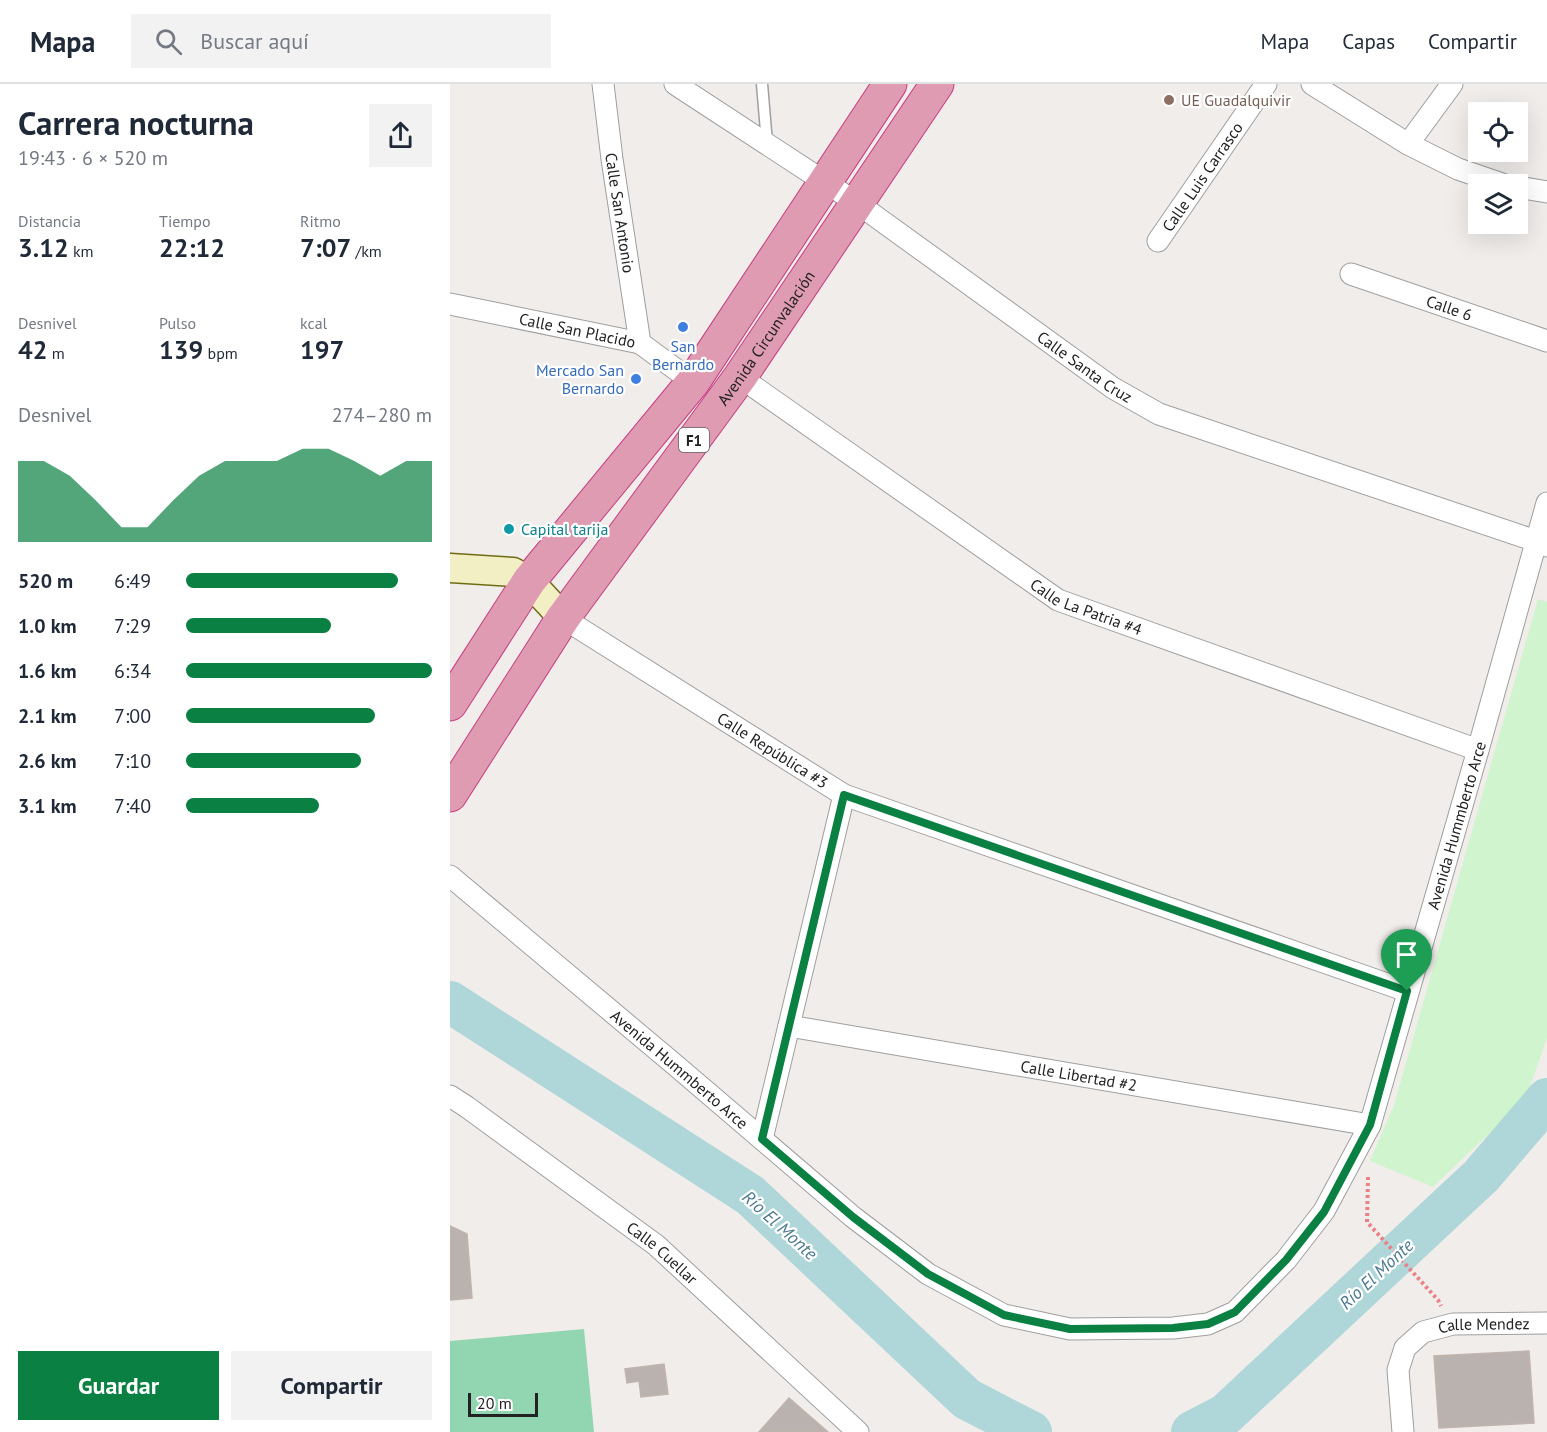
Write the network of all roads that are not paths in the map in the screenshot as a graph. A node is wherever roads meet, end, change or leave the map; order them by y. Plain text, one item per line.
1 (603, 84) edge
2 (675, 84) edge
3 (762, 84) edge
4 (890, 84) edge
5 (936, 84) edge
6 (1266, 84) edge
7 (1312, 84) edge
8 (1452, 84) edge
9 (768, 144) junction
10 (1408, 144) junction
11 (1473, 174) edge
12 (826, 182) junction
13 (1528, 189) edge
14 (1547, 192) edge
15 (857, 203) junction
16 (1158, 241) dead end
17 (1351, 274) dead end
18 (450, 304) edge
19 (1547, 341) edge
20 (640, 343) junction
21 (740, 377) junction
22 (693, 382) junction
23 (1547, 503) edge
24 (1542, 544) edge
25 (450, 568) edge
26 (529, 581) junction
27 (562, 618) junction
28 (450, 704) edge
29 (1478, 750) junction
30 (450, 795) edge
31 (844, 795) junction
32 (450, 876) edge
33 (1407, 991) junction
34 (789, 1026) junction
35 (450, 1096) edge
36 (1370, 1125) junction
37 (762, 1139) junction
38 (1547, 1323) edge
39 (858, 1432) edge
40 (1403, 1432) edge

1 - 20 street, Calle San Antonio
2 - 9 street, Calle Santa Cruz
3 - 9 lane
4 - 12 highway, F1
5 - 15 highway, Avenida Circunvalación / F1
6 - 16 street, Calle Luis Carrasco
7 - 10 street
8 - 10 street
9 - 12 street, Calle Santa Cruz
10 - 11 street
12 - 15 street, Calle Santa Cruz
12 - 22 highway, F1
13 - 14 street
15 - 21 highway, Avenida Circunvalación / F1
15 - 24 street, Calle Santa Cruz
17 - 19 street, Calle 6
18 - 20 street, Calle San Placido
20 - 22 street, Calle San Placido
21 - 27 highway, Avenida Circunvalación / F1
21 - 29 street, Calle La Patria #4
22 - 26 highway, F1
23 - 24 street, Avenida Hummberto Arce
24 - 29 street, Avenida Hummberto Arce
25 - 26 street
26 - 27 street
26 - 28 highway, F1
27 - 30 highway, Avenida Circunvalación / F1
27 - 31 street, Calle República #3
29 - 33 street, Avenida Hummberto Arce
31 - 33 street, Calle República #3
31 - 34 street
32 - 37 street, Avenida Hummberto Arce
33 - 36 street, Avenida Hummberto Arce
34 - 36 street, Calle Libertad #2
34 - 37 street
35 - 39 street, Calle Cuellar
36 - 37 street, Avenida Hummberto Arce
38 - 40 street, Calle Mendez

